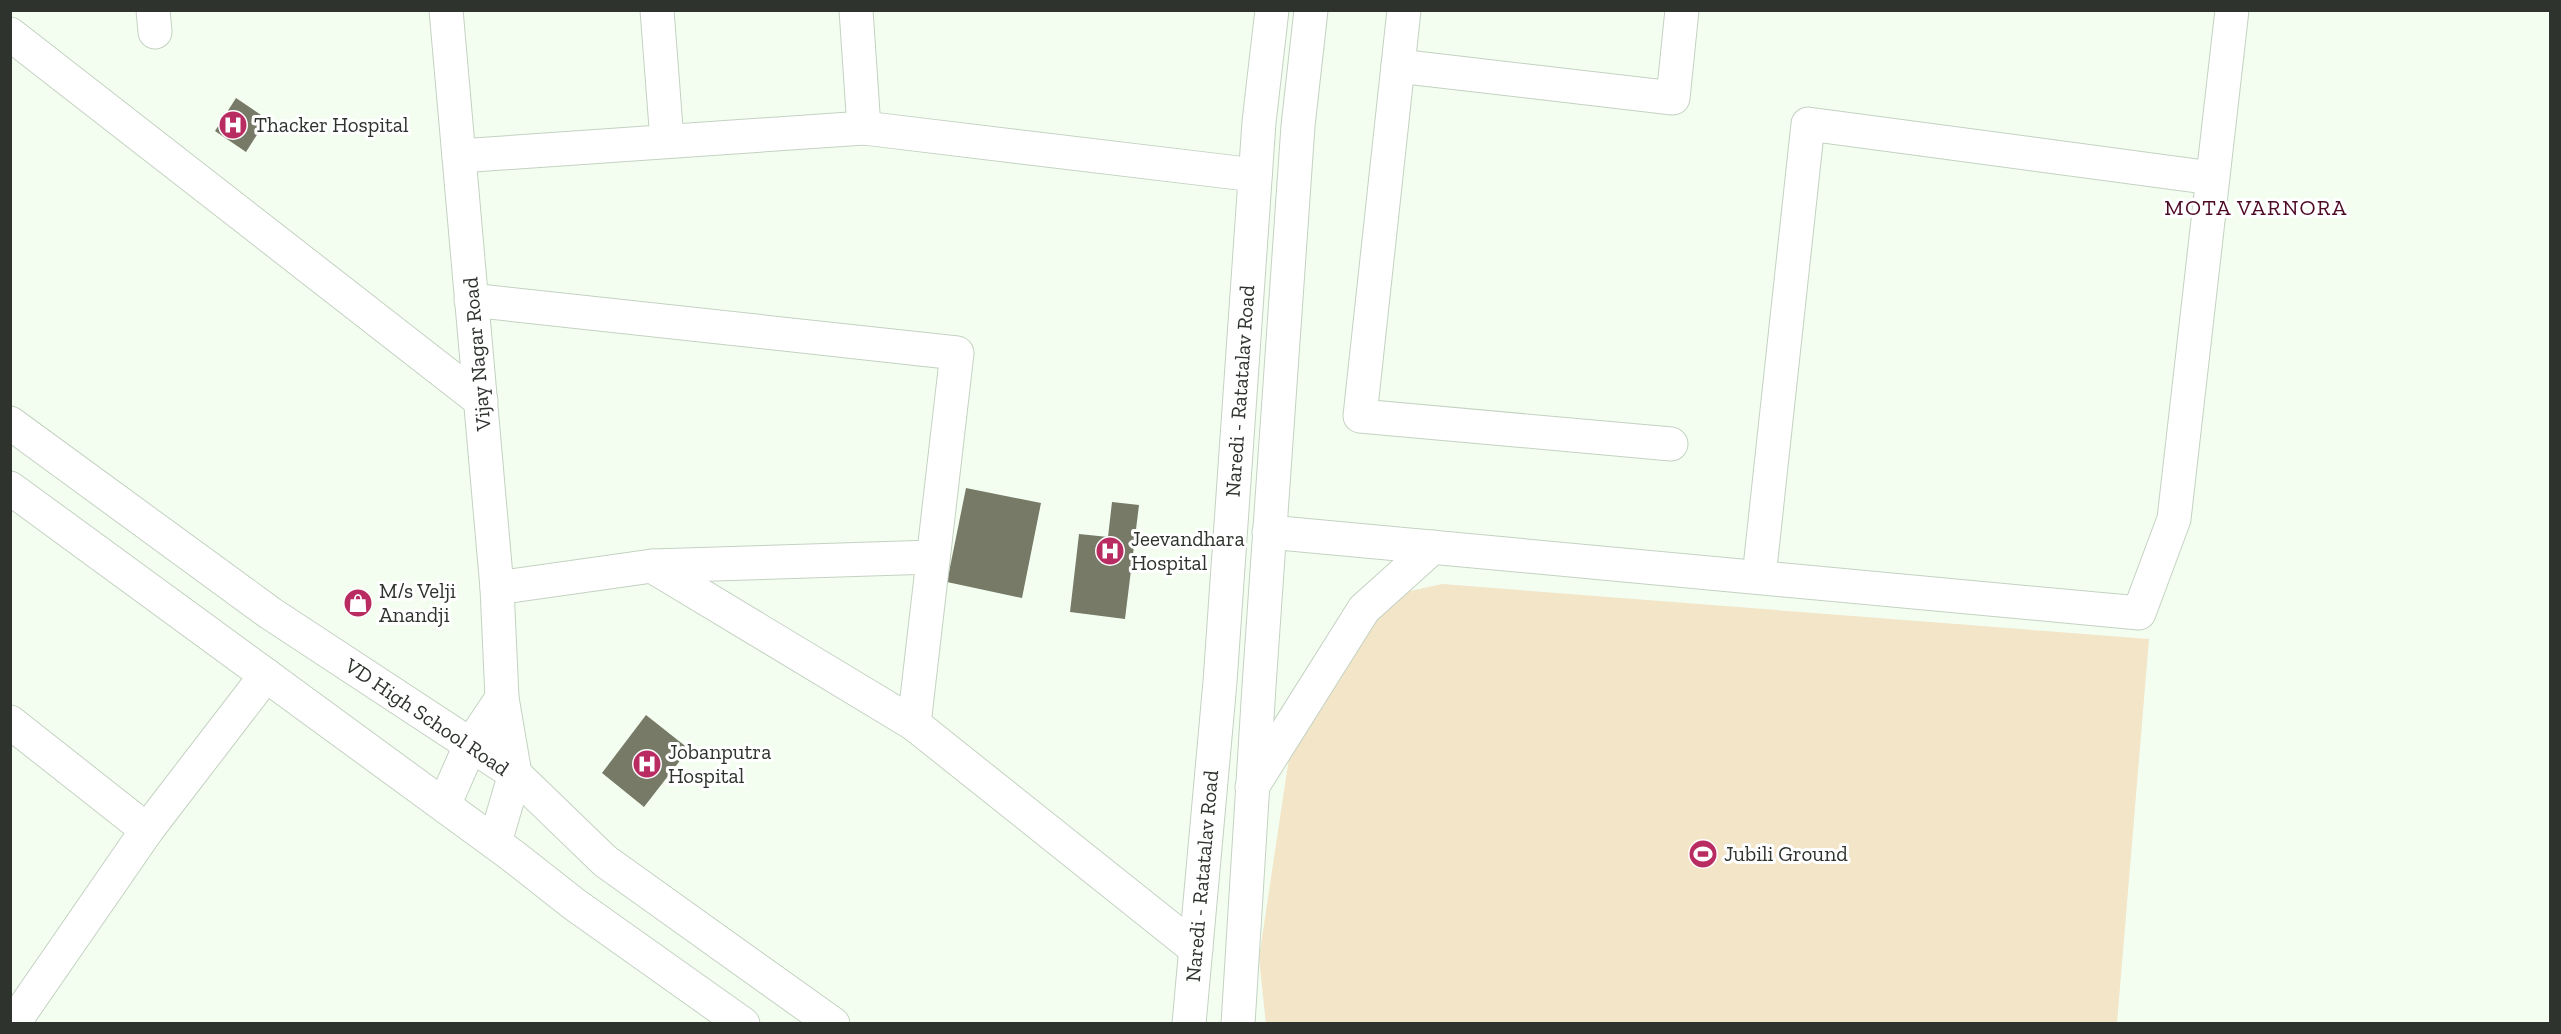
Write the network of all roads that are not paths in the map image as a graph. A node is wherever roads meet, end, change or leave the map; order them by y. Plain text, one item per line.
1 (446, 10) edge
2 (657, 10) edge
3 (856, 10) edge
4 (1272, 10) edge
5 (1311, 10) edge
6 (1404, 10) edge
7 (1682, 10) edge
8 (2232, 10) edge
9 (10, 34) edge
10 (1398, 66) junction
11 (864, 128) junction
12 (667, 141) junction
13 (459, 156) junction
14 (1255, 175) junction
15 (2212, 178) junction
16 (471, 300) junction
17 (481, 401) junction
18 (10, 423) edge
19 (1671, 444) dead end
20 (10, 488) edge
21 (1269, 532) junction
22 (1432, 547) junction
23 (933, 557) junction
24 (652, 566) junction
25 (1759, 577) junction
26 (497, 588) junction
27 (266, 675) junction
28 (502, 698) junction
29 (10, 722) edge
30 (914, 724) junction
31 (470, 746) junction
32 (515, 774) junction
33 (1252, 787) junction
34 (444, 805) junction
35 (147, 830) junction
36 (495, 842) junction
37 (1196, 949) junction
38 (13, 1023) edge
39 (743, 1023) edge
40 (833, 1023) edge
41 (1190, 1023) edge
42 (1238, 1023) edge

1 - 13 street, Vijay Nagar Road
2 - 12 street
3 - 11 street
4 - 14 street, Naredi - Ratatalav Road
5 - 21 street, Naredi - Ratatalav Road
6 - 10 street
7 - 10 street
8 - 15 street
9 - 17 street
10 - 19 street
11 - 12 street
11 - 14 street
12 - 13 street
13 - 16 street, Vijay Nagar Road
14 - 37 street, Naredi - Ratatalav Road
15 - 25 street
15 - 25 street
16 - 17 street, Vijay Nagar Road
16 - 23 street
17 - 26 street, Vijay Nagar Road
18 - 31 street, VD High School Road
20 - 27 street
21 - 22 street
21 - 33 street, Naredi - Ratatalav Road
22 - 25 street
22 - 33 street
23 - 24 street
23 - 30 street
24 - 26 street
24 - 30 street
26 - 28 street, Vijay Nagar Road
27 - 34 street
27 - 35 street
28 - 31 street
28 - 32 street, Vijay Nagar Road
29 - 35 street
30 - 37 street
31 - 32 street, VD High School Road
31 - 34 street
32 - 36 street, Vijay Nagar Road
32 - 40 street, VD High School Road
33 - 42 street, Naredi - Ratatalav Road
34 - 36 street
35 - 38 street
36 - 39 street
37 - 41 street, Naredi - Ratatalav Road

